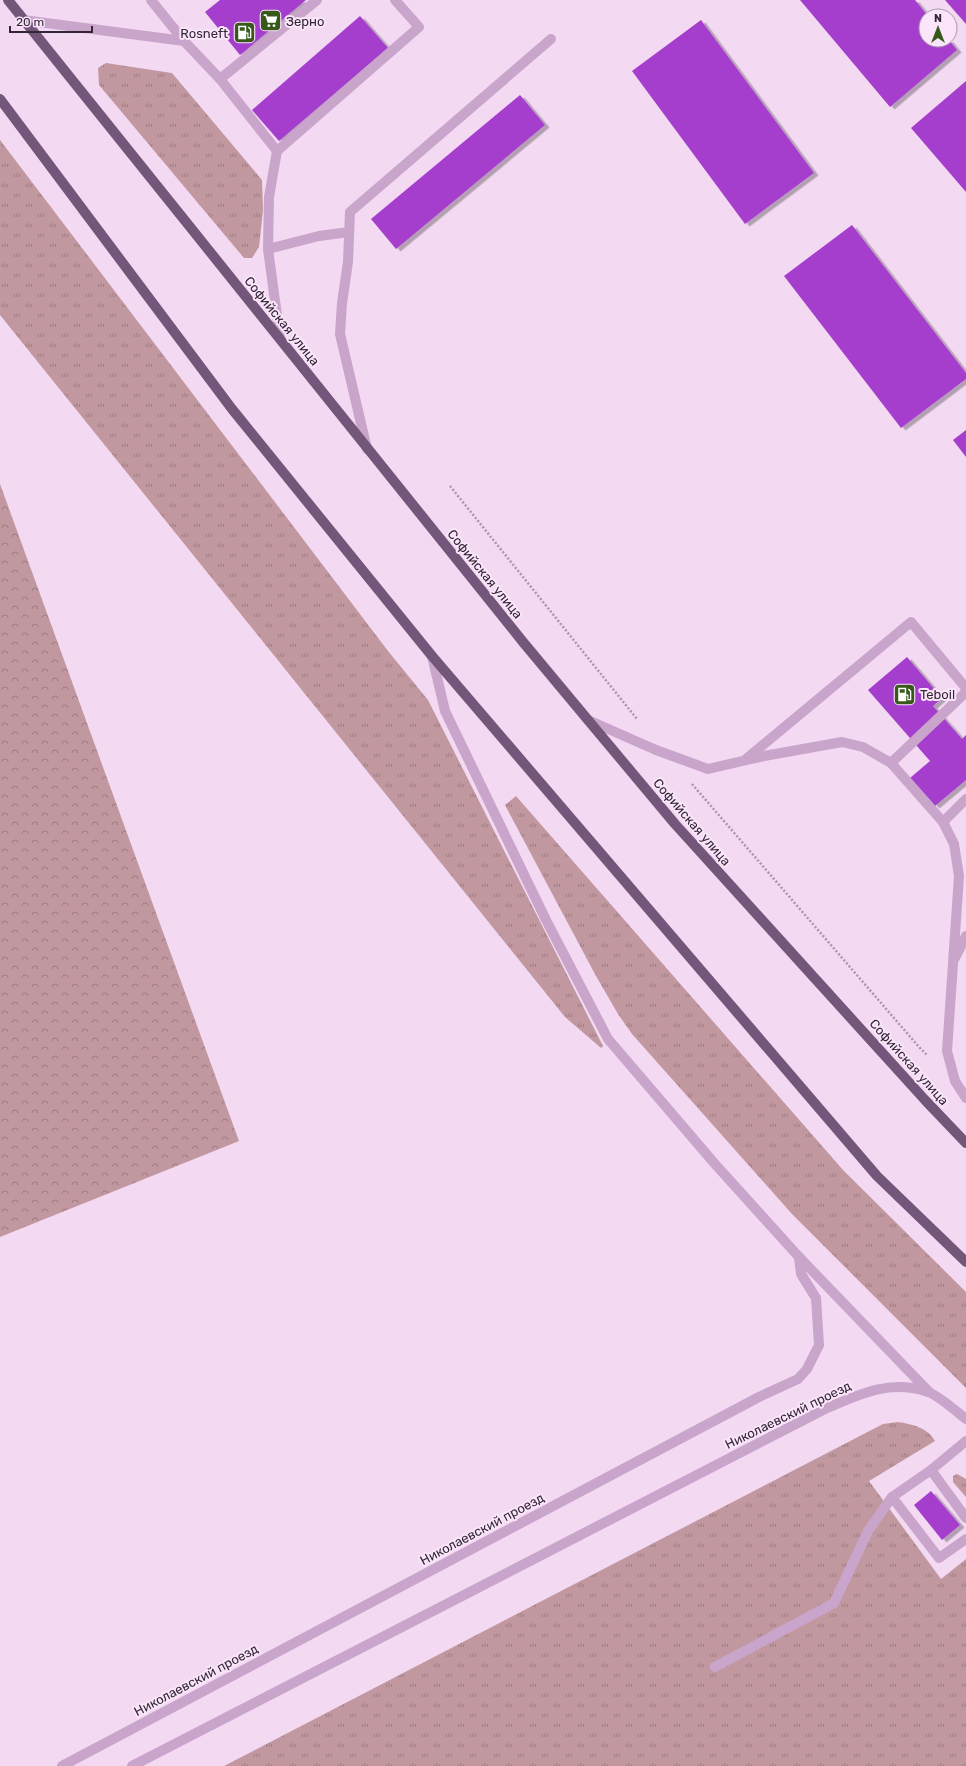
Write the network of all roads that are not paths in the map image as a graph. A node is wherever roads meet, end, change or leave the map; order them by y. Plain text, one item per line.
1 (8, 0) edge
2 (151, 0) edge
3 (317, 0) edge
4 (395, 0) edge
5 (23, 20) junction
6 (551, 38) dead end
7 (184, 41) junction
8 (220, 79) junction
9 (0, 99) edge
10 (277, 151) junction
11 (349, 232) junction
12 (268, 249) junction
13 (280, 338) junction
14 (367, 449) junction
15 (432, 656) junction
16 (966, 688) edge
17 (966, 692) edge
18 (588, 720) junction
19 (744, 761) junction
20 (891, 764) junction
21 (966, 799) edge
22 (943, 822) junction
23 (966, 936) edge
24 (952, 963) junction
25 (966, 1098) edge
26 (966, 1143) edge
27 (799, 1257) junction
28 (966, 1262) edge
29 (929, 1392) junction
30 (966, 1419) edge
31 (966, 1441) edge
32 (931, 1470) junction
33 (892, 1497) junction
34 (966, 1518) edge
35 (966, 1539) edge
36 (715, 1667) dead end
37 (62, 1766) edge
38 (132, 1766) edge

1 - 5 main road, Софийская улица
2 - 7 street
3 - 8 street
4 - 10 street
5 - 7 street
5 - 13 main road, Софийская улица
6 - 11 street
7 - 8 street
8 - 10 street
9 - 15 main road
10 - 12 street
11 - 12 street
11 - 14 street
12 - 13 street
13 - 14 main road, Софийская улица
14 - 18 main road, Софийская улица
15 - 27 street
15 - 28 main road
16 - 19 street
17 - 20 street
18 - 19 street
18 - 26 main road, Софийская улица
19 - 20 street
20 - 22 street
21 - 22 street
22 - 24 street
23 - 24 street
24 - 25 street
27 - 29 street
27 - 37 street, Николаевский проезд
29 - 30 street
29 - 38 street, Николаевский проезд
31 - 32 street
32 - 33 street
32 - 34 street
33 - 35 street
33 - 36 street

